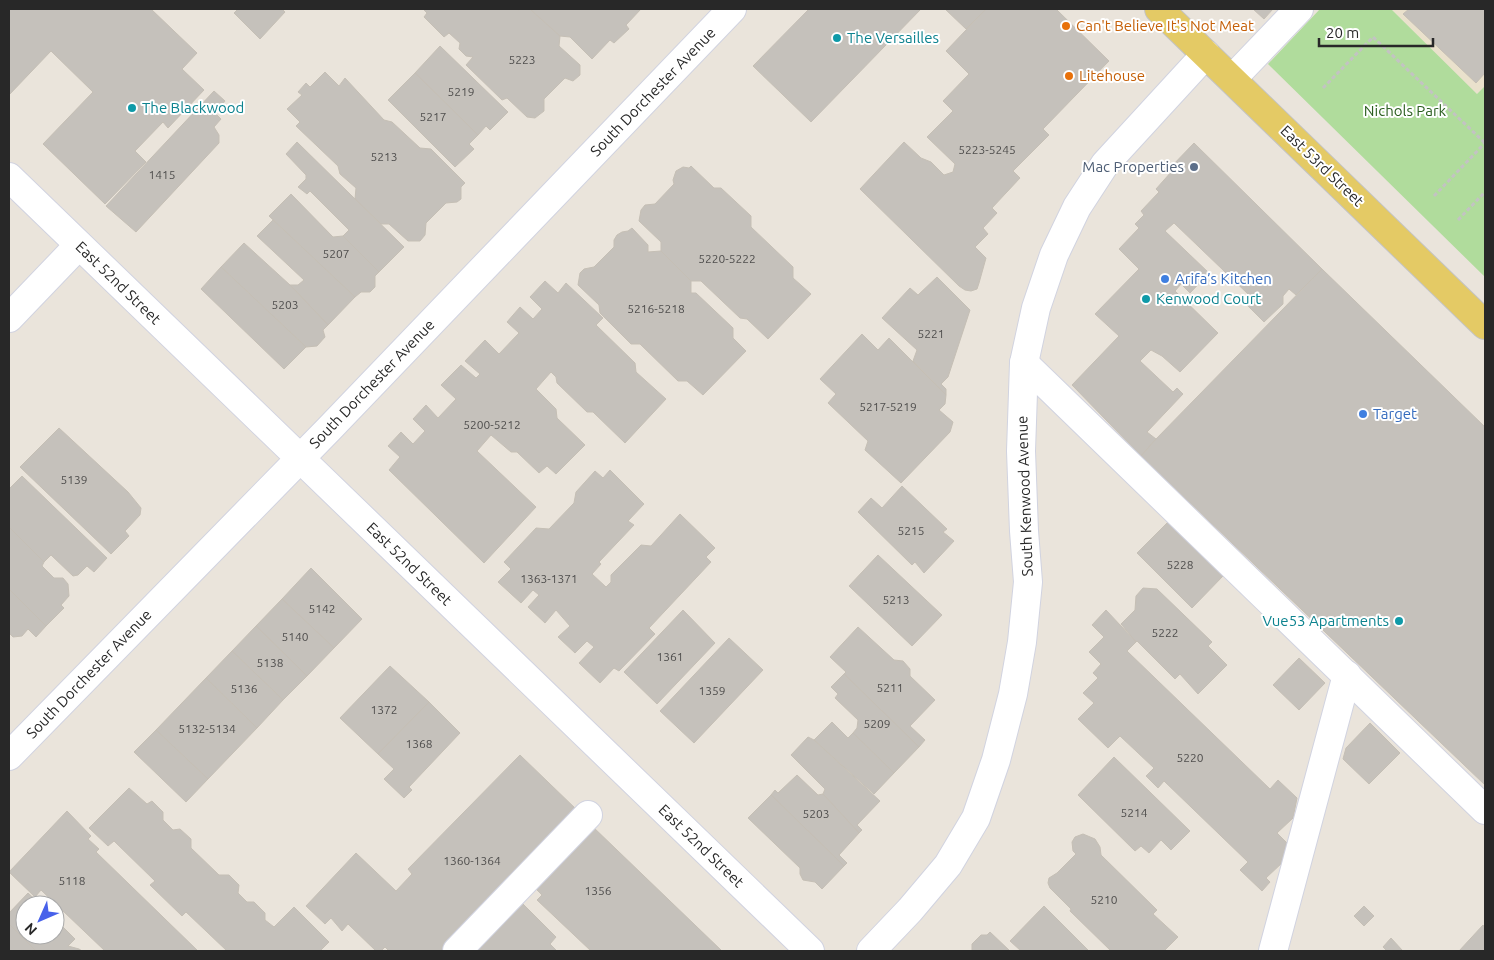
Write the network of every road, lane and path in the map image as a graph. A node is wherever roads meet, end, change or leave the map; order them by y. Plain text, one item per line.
1 (732, 9) edge
2 (1159, 9) edge
3 (1299, 9) edge
4 (1206, 54) junction
5 (1232, 79) junction
6 (1323, 88) dead end
7 (1485, 143) edge
8 (9, 177) edge
9 (1485, 192) edge
10 (1434, 196) dead end
11 (1458, 220) dead end
12 (79, 245) junction
13 (9, 318) edge
14 (1485, 324) edge
15 (1024, 363) junction
16 (300, 459) junction
17 (1346, 676) junction
18 (9, 756) edge
19 (1485, 810) edge
20 (588, 815) dead end
21 (457, 951) edge
22 (810, 951) edge
23 (871, 951) edge
24 (1273, 951) edge

1 - 16 street, South Dorchester Avenue
2 - 4 main road, East 53rd Street
3 - 5 street
4 - 5 main road, East 53rd Street
4 - 15 street, South Kenwood Avenue
5 - 14 main road, East 53rd Street
6 - 7 path
7 - 10 path
8 - 12 street, East 52nd Street
9 - 11 path
12 - 13 street
12 - 16 street, East 52nd Street
15 - 17 street
15 - 23 street, South Kenwood Avenue
16 - 18 street, South Dorchester Avenue
16 - 22 street, East 52nd Street
17 - 19 street
17 - 24 street
20 - 21 street

